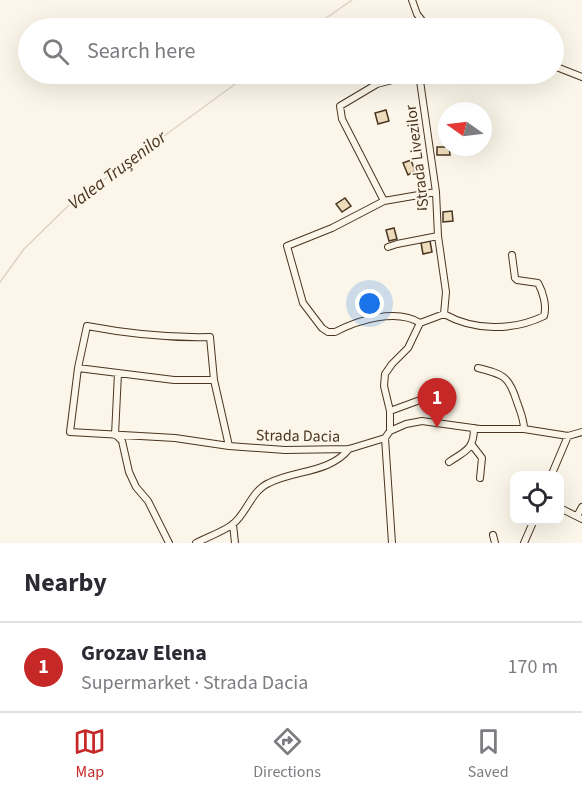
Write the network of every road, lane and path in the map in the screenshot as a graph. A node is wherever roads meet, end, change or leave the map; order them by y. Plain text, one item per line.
1 (412, 0) edge
2 (420, 18) edge
3 (564, 70) edge
4 (582, 77) edge
5 (377, 84) edge
6 (419, 84) edge
7 (436, 192) junction
8 (384, 201) junction
9 (438, 236) junction
10 (388, 247) dead end
11 (512, 255) dead end
12 (444, 314) junction
13 (420, 323) junction
14 (78, 368) junction
15 (477, 368) dead end
16 (118, 374) junction
17 (214, 380) junction
18 (420, 400) dead end
19 (390, 411) junction
20 (474, 428) junction
21 (524, 429) junction
22 (390, 431) junction
23 (582, 432) edge
24 (115, 435) junction
25 (568, 436) junction
26 (385, 438) junction
27 (472, 445) junction
28 (229, 446) junction
29 (349, 449) junction
30 (449, 462) dead end
31 (553, 471) edge
32 (480, 478) dead end
33 (582, 507) edge
34 (564, 511) edge
35 (579, 518) edge
36 (233, 524) junction
37 (532, 525) edge
38 (493, 536) dead end
39 (169, 543) edge
40 (195, 543) edge
41 (235, 543) edge
42 (392, 543) edge
43 (495, 543) edge
44 (524, 543) edge

1 - 2 street
3 - 4 street
5 - 8 street, Strada Livezilor
6 - 7 street, Strada Livezilor
7 - 8 street
7 - 9 street, Strada Livezilor
8 - 13 street
9 - 10 street
9 - 12 street, Strada Livezilor
11 - 12 street
12 - 13 street
13 - 19 street
14 - 16 street
14 - 17 street
14 - 24 street, Strada Dacia
15 - 21 street
16 - 17 street
16 - 24 street
17 - 28 street
18 - 19 street
19 - 22 street
20 - 21 street
20 - 22 street
20 - 27 street
21 - 25 street
22 - 26 street
23 - 25 street
24 - 28 street, Strada Dacia
24 - 39 street
25 - 31 street
26 - 29 street, Strada Dacia
26 - 42 street
27 - 30 street
27 - 32 street
28 - 29 street, Strada Dacia
29 - 36 street
33 - 35 street
34 - 35 street
36 - 40 street
36 - 41 street
37 - 44 street
38 - 43 street

